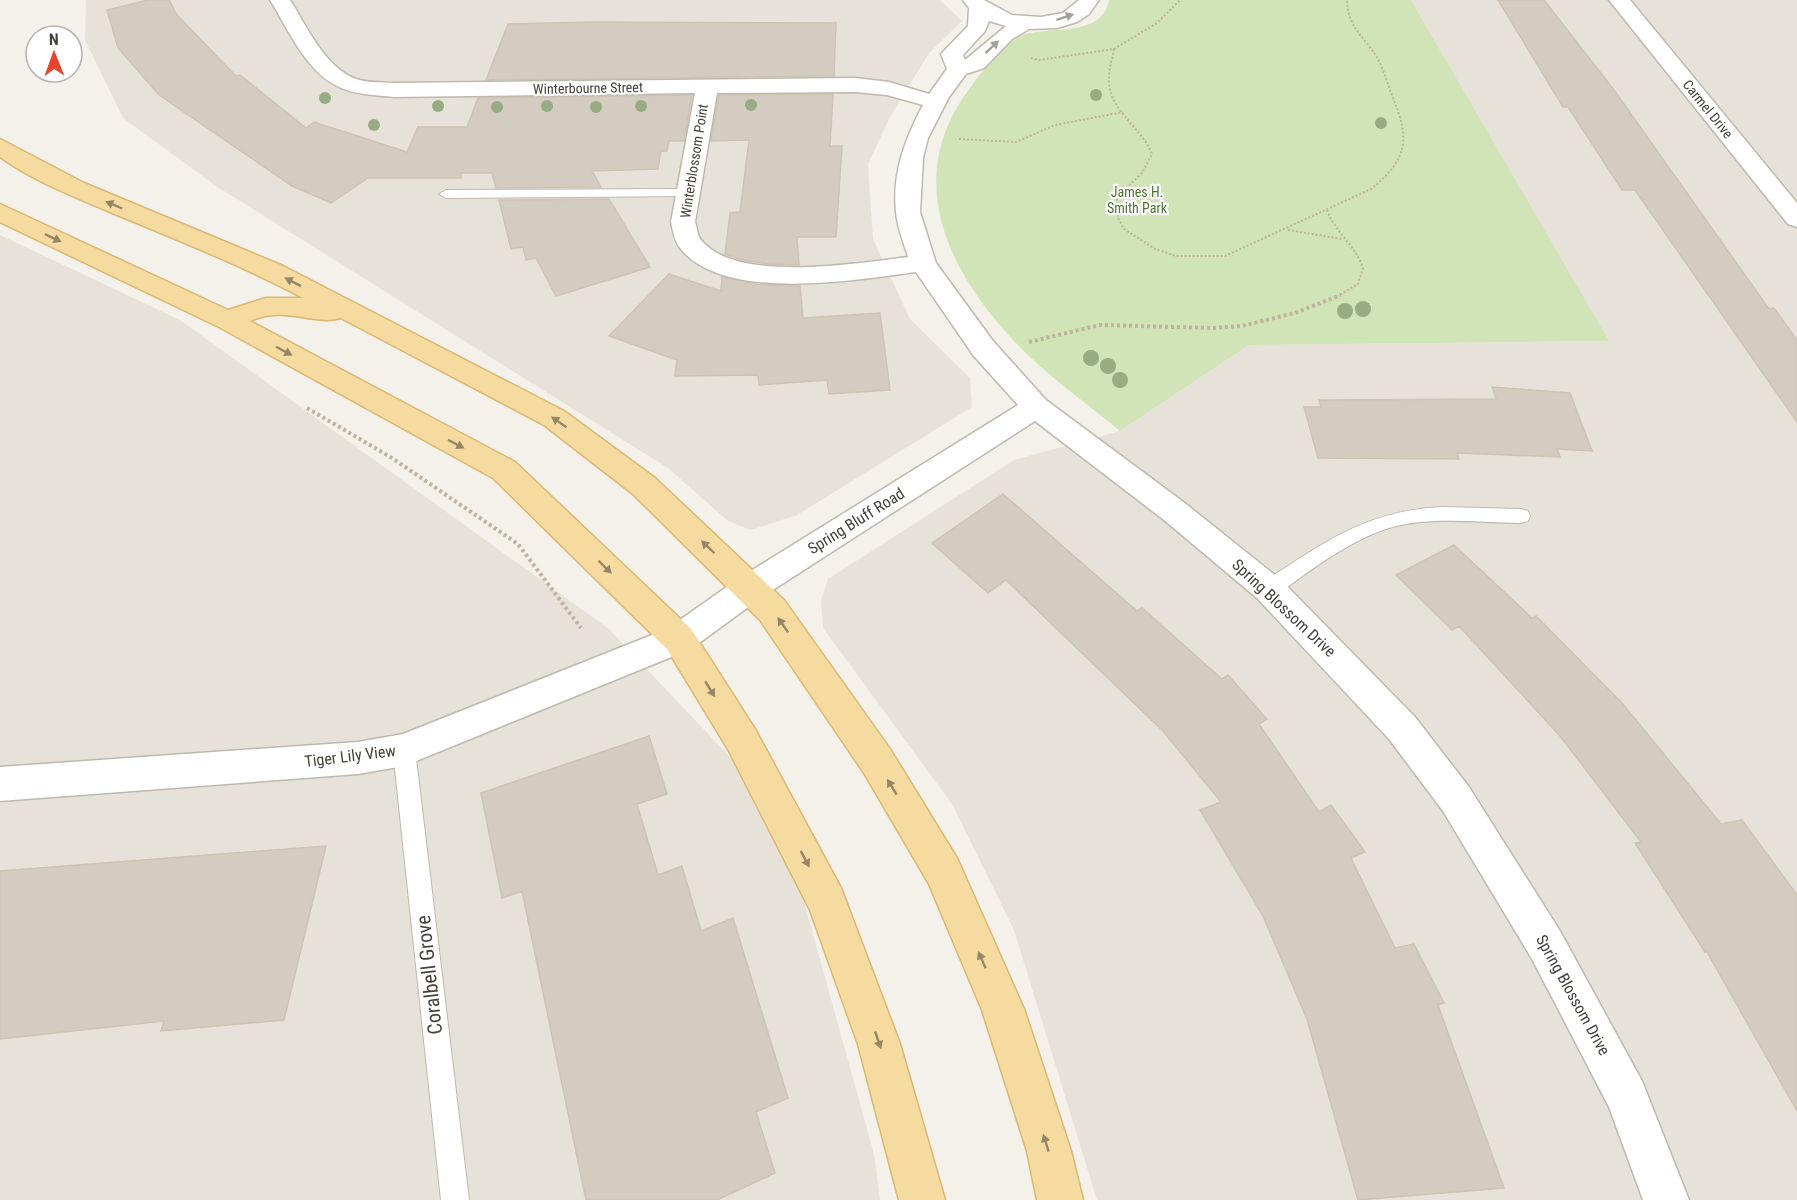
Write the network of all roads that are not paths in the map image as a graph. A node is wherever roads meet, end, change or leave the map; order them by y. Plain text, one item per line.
1 (280, 0) edge
2 (1089, 0) edge
3 (1619, 0) edge
4 (976, 4) edge
5 (1025, 23) junction
6 (958, 69) junction
7 (706, 86) junction
8 (935, 102) junction
9 (0, 146) edge
10 (689, 193) junction
11 (446, 194) dead end
12 (0, 212) edge
13 (1797, 219) edge
14 (924, 263) junction
15 (369, 320) junction
16 (229, 321) junction
17 (1036, 407) junction
18 (1521, 516) dead end
19 (750, 588) junction
20 (1269, 589) junction
21 (679, 639) junction
22 (404, 750) junction
23 (0, 784) edge
24 (455, 1200) edge
25 (922, 1200) edge
26 (1060, 1200) edge
27 (1666, 1200) edge

1 - 7 street, Winterbourne Street
5 -> 2 street
3 - 13 street, Carmel Drive
4 - 5 street
4 - 6 street, Spring Blossom Drive
6 -> 5 street, Spring Blossom Drive
6 - 8 street, Spring Blossom Drive
7 - 8 street, Winterbourne Street
7 - 10 street, Winterblossom Point
8 - 14 street, Spring Blossom Drive
15 -> 9 main road
10 - 11 lane
10 - 14 street, Winterblossom Point
12 -> 16 main road
14 - 17 street, Spring Blossom Drive
15 - 16 main road
19 -> 15 main road
16 -> 21 main road
17 - 19 street, Spring Bluff Road
17 - 20 street, Spring Blossom Drive
18 - 20 lane
19 - 21 street, Spring Bluff Road
26 -> 19 main road
20 - 27 street, Spring Blossom Drive
21 - 22 street, Tiger Lily View
21 -> 25 main road
22 - 23 street, Tiger Lily View
22 - 24 lane, Coralbell Grove

